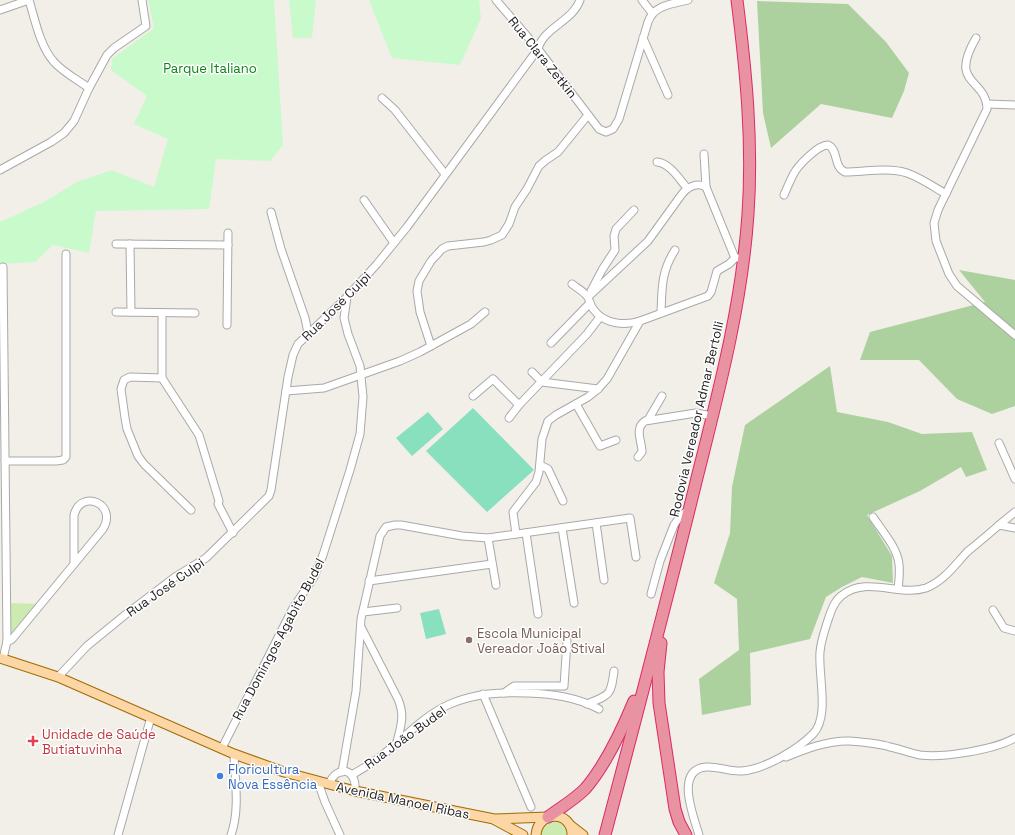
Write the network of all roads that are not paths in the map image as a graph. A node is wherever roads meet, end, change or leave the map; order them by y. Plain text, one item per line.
1 (29, 0) edge
2 (142, 0) edge
3 (496, 0) edge
4 (580, 0) edge
5 (642, 0) edge
6 (688, 0) edge
7 (736, 0) edge
8 (0, 10) edge
9 (652, 13) junction
10 (643, 38) junction
11 (976, 38) dead end
12 (538, 49) junction
13 (89, 88) junction
14 (668, 95) dead end
15 (382, 98) dead end
16 (986, 104) junction
17 (1015, 105) edge
18 (588, 115) junction
19 (704, 154) dead end
20 (657, 162) dead end
21 (0, 170) edge
22 (445, 174) junction
23 (706, 187) junction
24 (687, 188) junction
25 (946, 194) junction
26 (784, 195) dead end
27 (364, 200) dead end
28 (634, 210) dead end
29 (271, 212) dead end
30 (228, 233) dead end
31 (394, 243) junction
32 (116, 244) dead end
33 (130, 244) junction
34 (228, 245) junction
35 (675, 250) dead end
36 (66, 254) dead end
37 (739, 258) junction
38 (3, 268) dead end
39 (572, 284) dead end
40 (347, 297) junction
41 (589, 300) junction
42 (116, 312) dead end
43 (131, 312) junction
44 (162, 312) junction
45 (195, 312) dead end
46 (485, 312) dead end
47 (662, 313) junction
48 (600, 317) junction
49 (640, 321) junction
50 (227, 325) dead end
51 (308, 333) junction
52 (1015, 335) edge
53 (551, 343) dead end
54 (432, 346) junction
55 (532, 372) dead end
56 (361, 376) junction
57 (162, 378) junction
58 (542, 382) junction
59 (598, 389) junction
60 (286, 391) junction
61 (473, 396) dead end
62 (662, 396) dead end
63 (576, 404) junction
64 (519, 406) junction
65 (712, 416) junction
66 (509, 418) dead end
67 (648, 420) junction
68 (616, 440) dead end
69 (999, 443) dead end
70 (638, 457) dead end
71 (5, 461) junction
72 (540, 465) junction
73 (1015, 479) edge
74 (563, 501) dead end
75 (689, 509) junction
76 (191, 510) dead end
77 (1015, 512) edge
78 (873, 517) dead end
79 (596, 523) junction
80 (1000, 525) junction
81 (562, 528) junction
82 (1015, 528) edge
83 (234, 532) junction
84 (526, 532) junction
85 (516, 534) junction
86 (488, 538) junction
87 (636, 557) dead end
88 (74, 564) junction
89 (492, 564) junction
90 (604, 580) dead end
91 (369, 581) junction
92 (496, 585) dead end
93 (898, 589) junction
94 (651, 594) dead end
95 (574, 603) dead end
96 (664, 607) junction
97 (397, 608) dead end
98 (993, 610) dead end
99 (363, 612) junction
100 (538, 614) dead end
101 (360, 627) junction
102 (1015, 631) edge
103 (6, 641) junction
104 (567, 641) dead end
105 (1, 659) edge
106 (650, 662) junction
107 (614, 671) dead end
108 (58, 677) junction
109 (504, 693) junction
110 (484, 694) junction
111 (587, 704) junction
112 (599, 710) dead end
113 (151, 717) junction
114 (1015, 738) edge
115 (397, 742) junction
116 (222, 748) junction
117 (234, 754) junction
118 (776, 760) junction
119 (342, 772) junction
120 (352, 775) junction
121 (318, 782) junction
122 (329, 784) junction
123 (355, 791) junction
124 (531, 807) dead end
125 (548, 817) junction
126 (494, 819) junction
127 (570, 825) junction
128 (698, 834) edge
129 (118, 835) edge
130 (231, 835) edge
131 (340, 835) edge
132 (523, 835) edge
133 (536, 835) edge
134 (572, 835) edge
135 (584, 835) edge
136 (605, 835) edge
137 (686, 835) edge

1 - 8 street
1 - 13 street
2 - 13 street
3 - 12 street, Rua Clara Zetkin
4 - 12 street, Rua José Culpi
5 - 9 street
6 - 9 street
7 - 37 highway, Rodovia Vereador Admar Bertolli
9 - 10 street
10 - 14 street
10 - 18 street, Rua Clara Zetkin
11 - 16 street
12 - 18 street, Rua Clara Zetkin
12 - 22 street, Rua José Culpi
13 - 21 street
15 - 22 street
16 - 17 street
16 - 25 street
18 - 54 street
19 - 23 street
20 - 24 street
22 - 31 street, Rua José Culpi
23 - 24 street
23 - 37 street
24 - 41 street
25 - 26 street
25 - 52 street
27 - 31 street
28 - 41 street
29 - 51 street
30 - 34 street
31 - 40 street, Rua José Culpi
32 - 33 street
33 - 34 street
33 - 43 street
34 - 50 street
35 - 47 street
36 - 71 street
37 - 47 street
37 - 65 highway, Rodovia Vereador Admar Bertolli
38 - 71 street
39 - 41 street
40 - 51 street, Rua José Culpi
40 - 56 street, Rua Domingos Agabito Budel
41 - 48 street
41 - 53 street
42 - 43 street
43 - 44 street
44 - 45 street
44 - 57 street
46 - 54 street
47 - 49 street
48 - 49 street
48 - 58 street
49 - 59 street
51 - 60 street, Rua José Culpi
54 - 56 street
55 - 58 street
56 - 60 street
56 - 116 street, Rua Domingos Agabito Budel
57 - 76 street
57 - 83 street
58 - 59 street
58 - 64 street
59 - 63 street
60 - 83 street, Rua José Culpi
61 - 64 street
62 - 67 street
63 - 68 street
63 - 72 street
64 - 66 street
65 - 67 street
65 - 75 highway, Rodovia Vereador Admar Bertolli
67 - 70 street
69 - 73 street
71 - 103 street
72 - 74 street
72 - 85 street
75 - 94 street
75 - 96 highway, Rodovia Vereador Admar Bertolli
77 - 80 street
78 - 93 street
79 - 81 street
79 - 87 street
79 - 90 street
80 - 82 street
80 - 93 street
81 - 84 street
81 - 95 street
83 - 108 street, Rua José Culpi
84 - 85 street
84 - 100 street
85 - 86 street
86 - 89 street
86 - 91 street
88 - 88 street
88 - 103 street
89 - 91 street
89 - 92 street
91 - 99 street
93 - 118 street
96 - 106 highway, Rodovia Vereador Admar Bertolli
96 - 137 highway
97 - 99 street
98 - 102 street
99 - 101 street
101 - 115 street
101 - 119 street
103 - 105 street
104 - 109 street
105 - 108 main road, Avenida Manoel Ribas
106 - 125 highway
106 - 136 highway, Rodovia Vereador Admar Bertolli
107 - 111 street
108 - 113 main road, Avenida Manoel Ribas
109 - 110 street, Rua João Budel
109 - 111 street, Rua João Budel
110 - 115 street, Rua João Budel
110 - 124 street
111 - 112 street, Rua João Budel
113 - 116 main road, Avenida Manoel Ribas
113 - 129 street
114 - 118 street
115 - 120 street, Rua João Budel
116 - 117 main road, Avenida Manoel Ribas
117 - 121 main road, Avenida Manoel Ribas
117 - 130 street
118 - 128 street
119 - 120 street
119 - 122 street
120 - 123 street
121 - 122 main road, Avenida Manoel Ribas
121 - 131 street
122 - 123 main road, Avenida Manoel Ribas
123 - 126 main road, Avenida Manoel Ribas
125 - 126 main road, Avenida Manoel Ribas
125 - 127 main road, Avenida Manoel Ribas
125 - 133 main road
126 - 132 main road, Avenida Manoel Ribas
127 - 134 main road
127 - 135 main road

